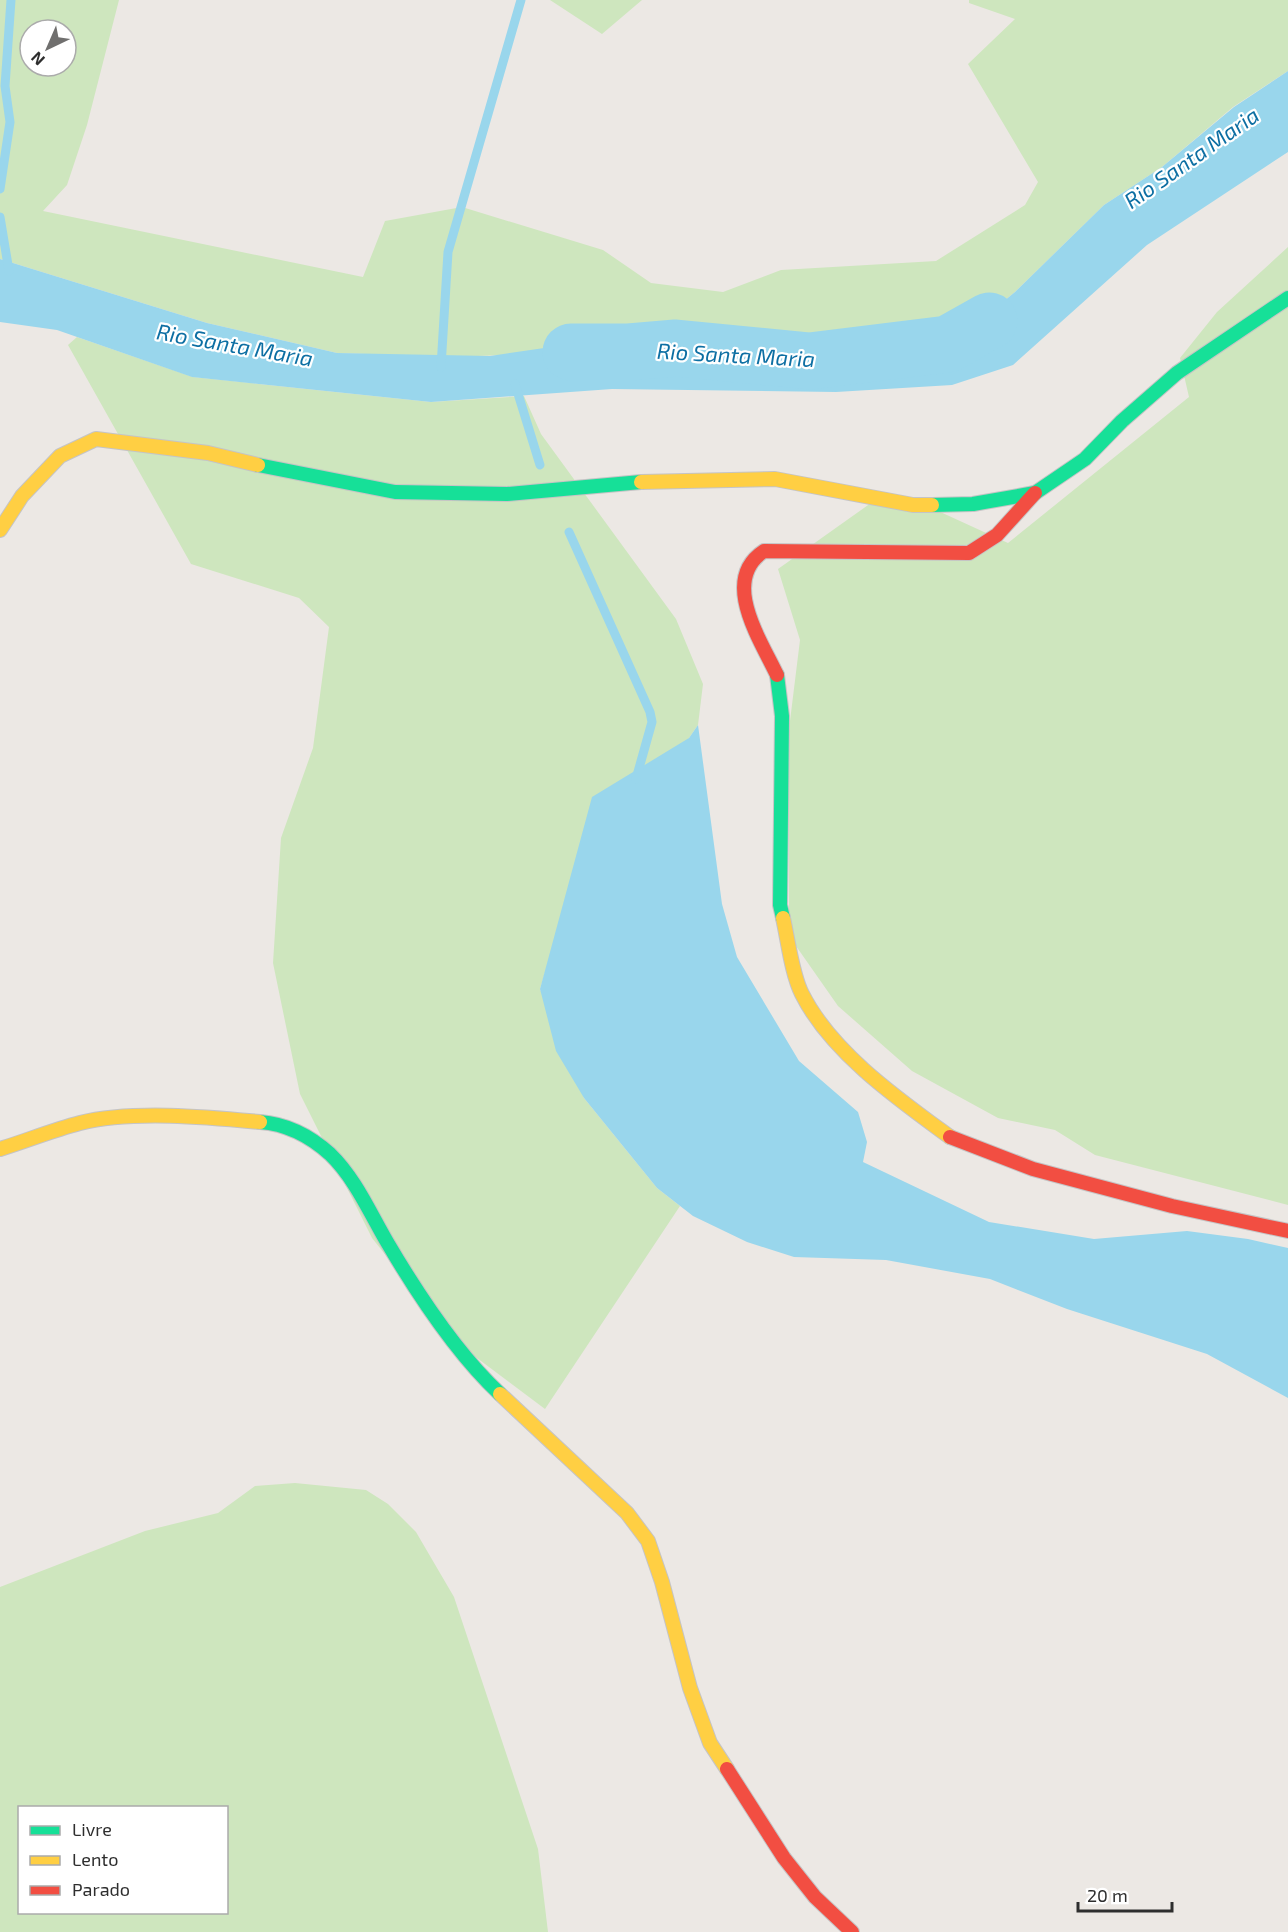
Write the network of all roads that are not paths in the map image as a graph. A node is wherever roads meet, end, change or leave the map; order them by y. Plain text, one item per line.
1 (1288, 298) edge
2 (1035, 493) junction
3 (0, 530) edge
4 (0, 1149) edge
5 (1288, 1232) edge
6 (852, 1932) edge

1 - 2 street
2 - 3 street
2 - 5 street
4 - 6 street

